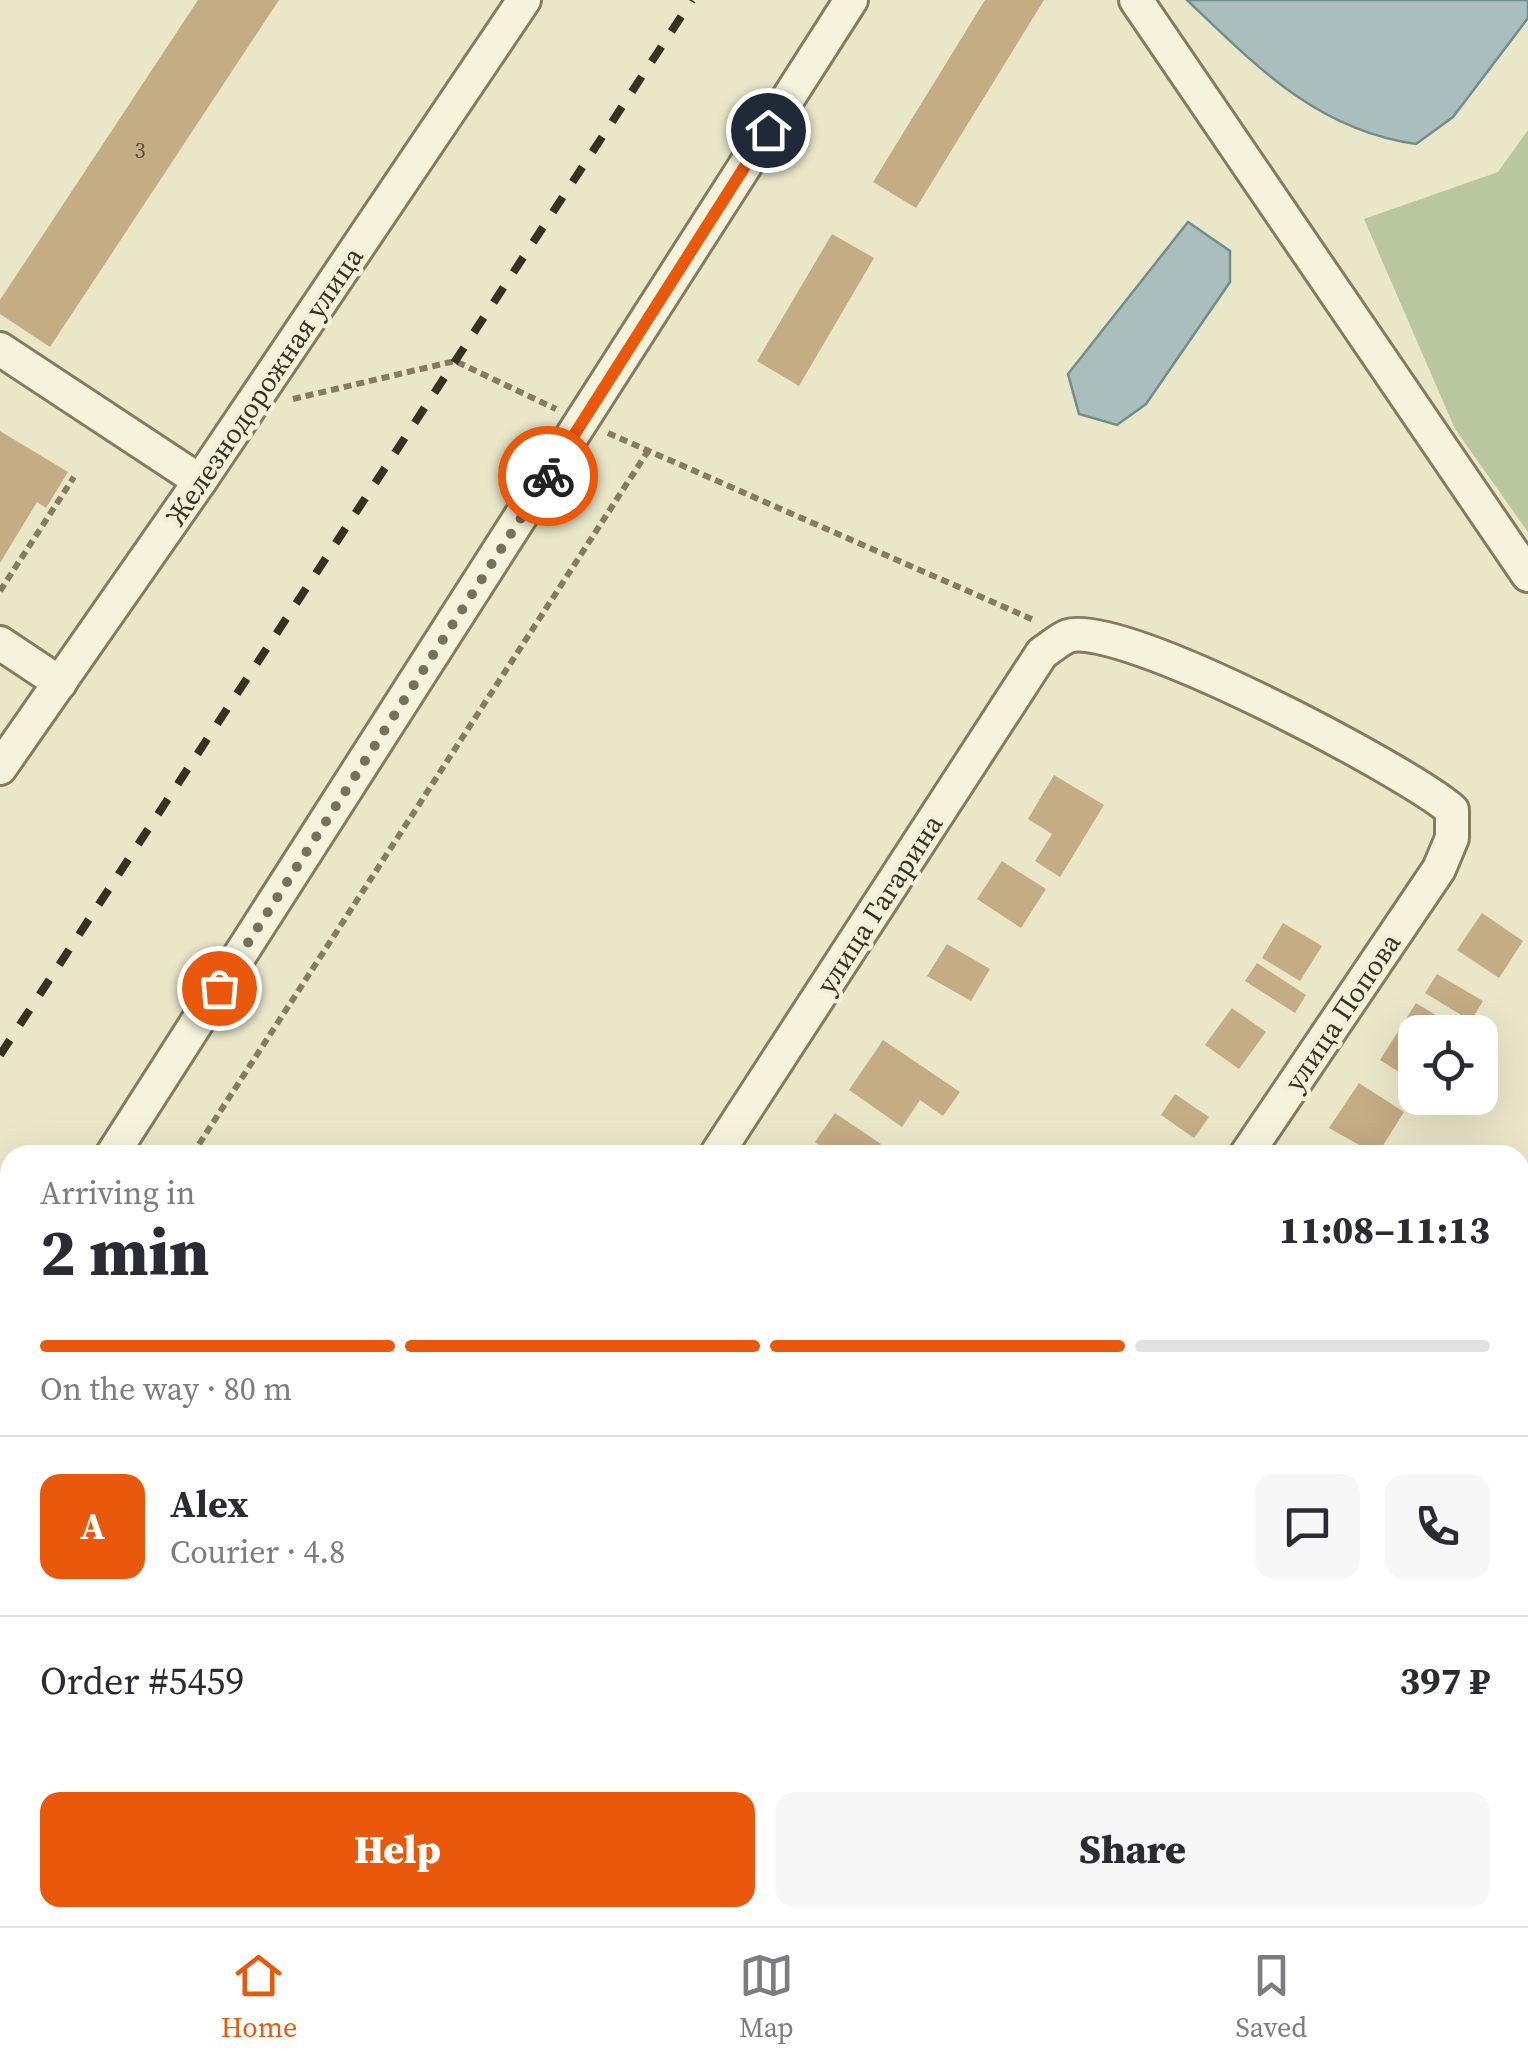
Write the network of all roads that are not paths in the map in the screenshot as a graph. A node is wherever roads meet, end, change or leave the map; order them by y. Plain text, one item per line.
1 (524, 0) edge
2 (850, 0) edge
3 (1136, 0) edge
4 (0, 349) edge
5 (200, 481) junction
6 (1528, 575) edge
7 (0, 643) edge
8 (1056, 644) joint
9 (60, 683) junction
10 (0, 768) edge
11 (118, 1145) edge
12 (723, 1145) edge
13 (1253, 1145) edge

1 - 5 street, Железнодорожная улица
2 - 11 street
3 - 6 street
4 - 5 street
5 - 9 street, Железнодорожная улица
7 - 9 street
8 - 12 street, улица Гагарина
8 - 13 street, улица Попова
9 - 10 street, Железнодорожная улица

